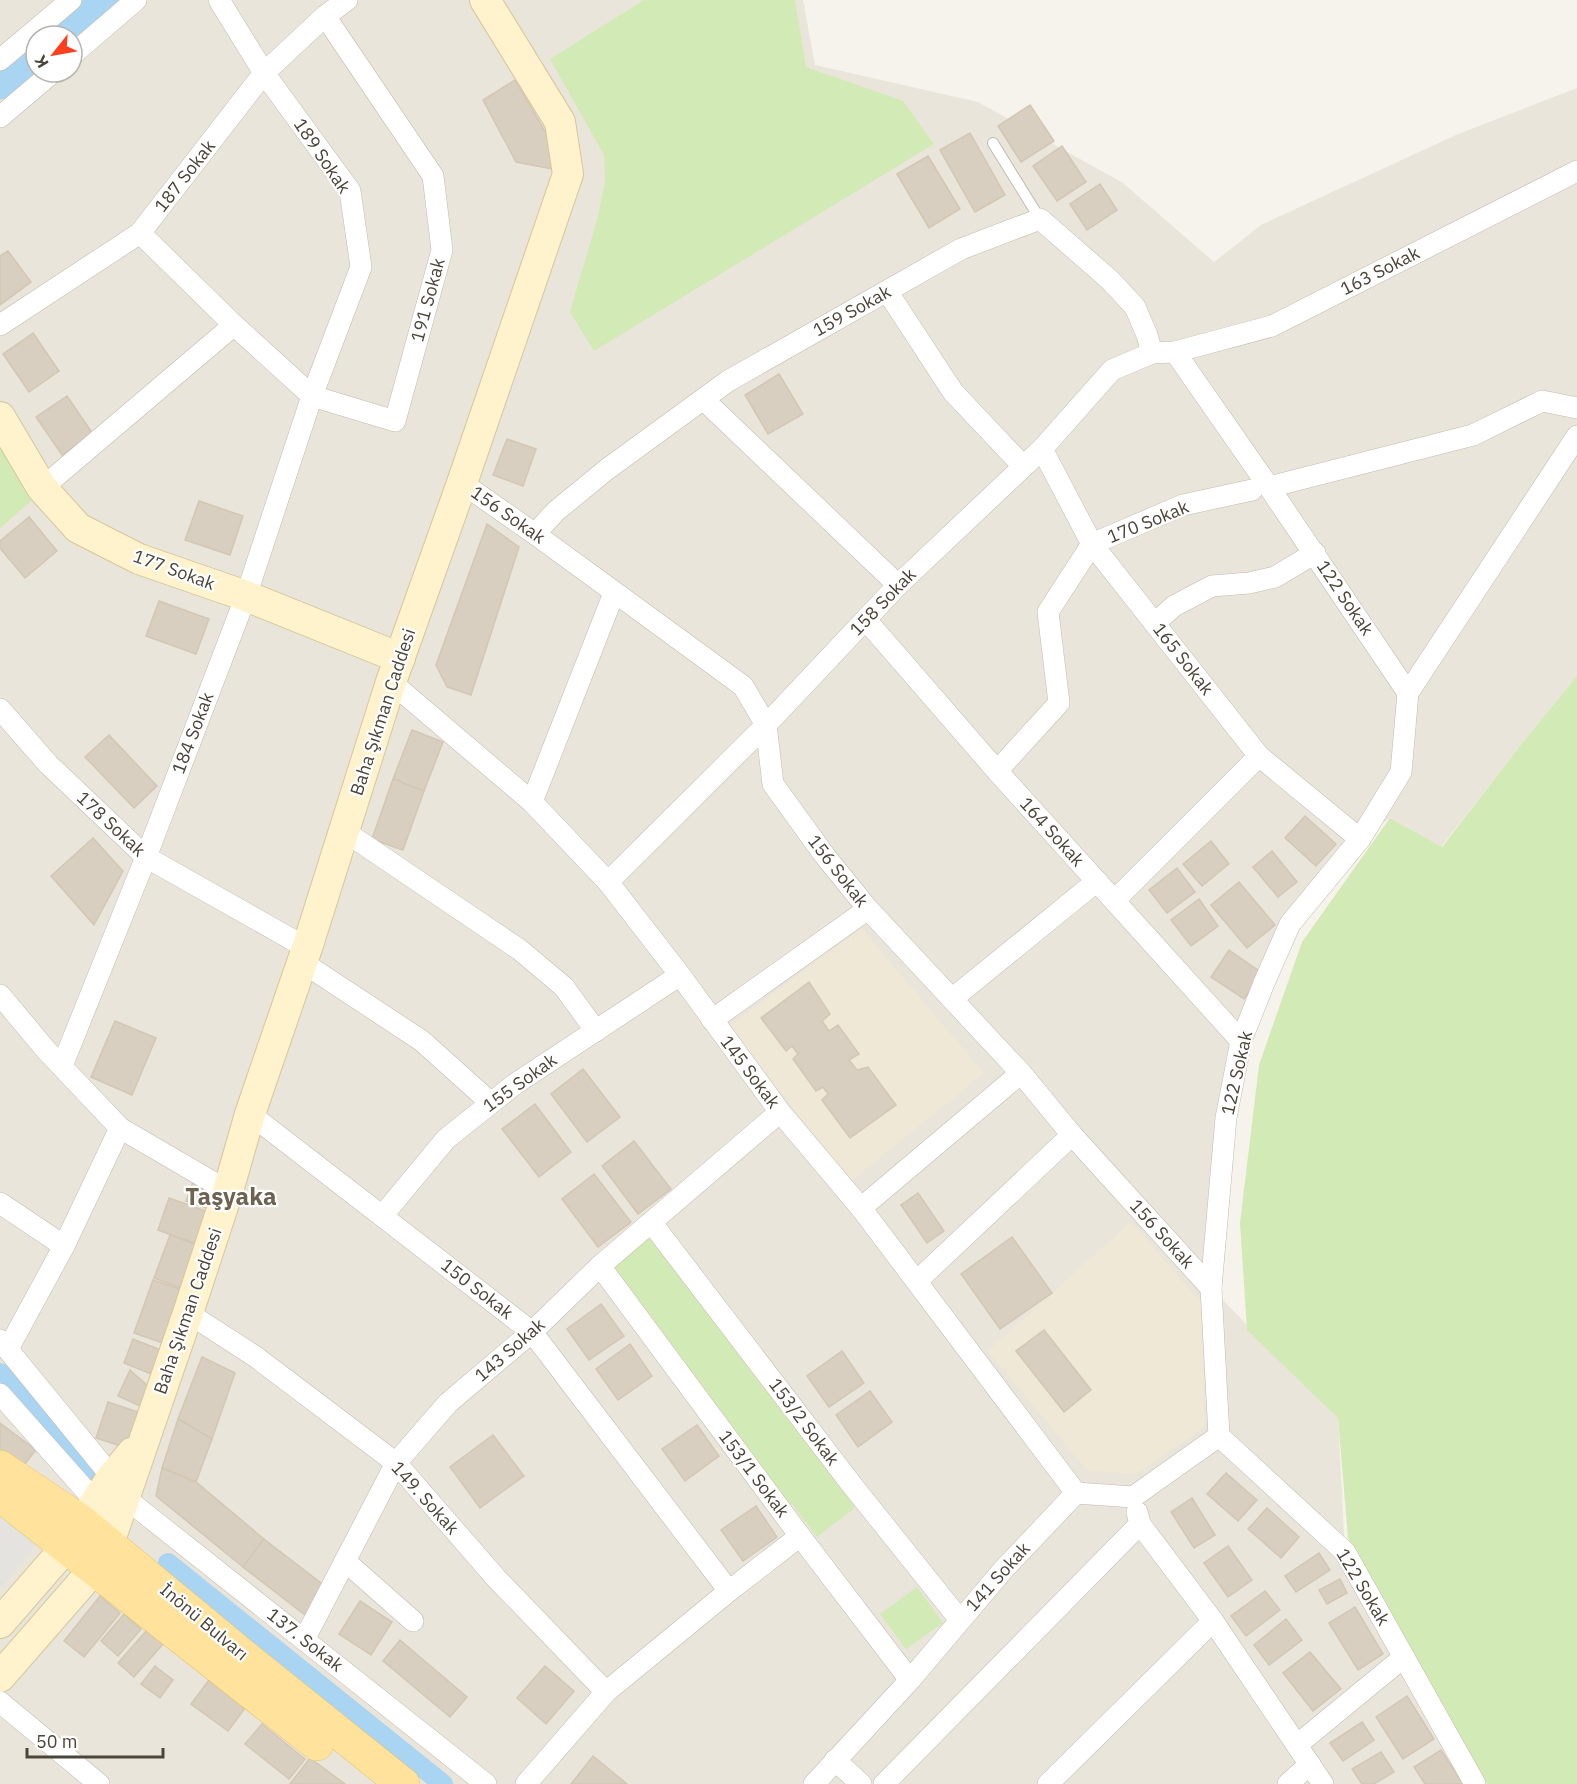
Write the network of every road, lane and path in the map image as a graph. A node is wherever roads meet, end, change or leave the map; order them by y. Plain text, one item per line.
1 (71, 0) edge
2 (136, 0) edge
3 (219, 0) edge
4 (346, 0) edge
5 (485, 0) edge
6 (325, 16) junction
7 (84, 45) edge
8 (0, 60) edge
9 (264, 73) junction
10 (38, 84) edge
11 (0, 117) edge
12 (993, 143) dead end
13 (1577, 171) edge
14 (1040, 219) junction
15 (140, 233) junction
16 (887, 291) junction
17 (0, 325) edge
18 (234, 325) junction
19 (1175, 352) junction
20 (1152, 353) junction
21 (312, 396) junction
22 (704, 400) junction
23 (1577, 408) edge
24 (1, 422) edge
25 (1577, 436) edge
26 (1042, 449) junction
27 (1023, 466) junction
28 (462, 483) junction
29 (42, 488) junction
30 (1261, 489) junction
31 (535, 534) junction
32 (1092, 544) junction
33 (1315, 554) junction
34 (898, 585) junction
35 (614, 593) junction
36 (246, 596) junction
37 (866, 620) junction
38 (1155, 623) junction
39 (395, 670) junction
40 (1408, 693) junction
41 (0, 709) edge
42 (766, 725) junction
43 (1259, 756) junction
44 (997, 771) junction
45 (532, 802) junction
46 (344, 831) junction
47 (1360, 838) junction
48 (146, 857) junction
49 (1097, 881) junction
50 (608, 882) junction
51 (1114, 900) junction
52 (868, 909) junction
53 (304, 955) junction
54 (680, 975) junction
55 (0, 995) edge
56 (952, 999) junction
57 (712, 1020) junction
58 (596, 1031) junction
59 (1241, 1041) junction
60 (62, 1066) junction
61 (1021, 1073) junction
62 (492, 1103) junction
63 (780, 1112) junction
64 (250, 1114) junction
65 (120, 1128) junction
66 (1072, 1135) junction
67 (228, 1191) junction
68 (0, 1203) edge
69 (861, 1208) junction
70 (382, 1215) junction
71 (651, 1222) junction
72 (64, 1246) junction
73 (600, 1266) junction
74 (917, 1281) junction
75 (1211, 1288) junction
76 (188, 1313) junction
77 (532, 1332) junction
78 (4, 1344) edge
79 (0, 1394) edge
80 (1219, 1436) junction
81 (396, 1463) junction
82 (0, 1467) edge
83 (1076, 1493) junction
84 (0, 1495) edge
85 (1133, 1497) junction
86 (96, 1508) junction
87 (1140, 1524) junction
88 (800, 1536) junction
89 (102, 1556) junction
90 (345, 1561) junction
91 (729, 1591) junction
92 (960, 1620) junction
93 (413, 1621) dead end
94 (1213, 1621) junction
95 (0, 1623) edge
96 (304, 1640) junction
97 (1404, 1657) junction
98 (0, 1677) edge
99 (910, 1680) junction
100 (606, 1692) junction
101 (0, 1702) edge
102 (1297, 1745) junction
103 (835, 1760) junction
104 (1310, 1764) junction
105 (99, 1784) edge
106 (368, 1784) edge
107 (403, 1784) edge
108 (486, 1784) edge
109 (526, 1784) edge
110 (814, 1784) edge
111 (861, 1784) edge
112 (884, 1784) edge
113 (1048, 1784) edge
114 (1288, 1784) edge
115 (1323, 1784) edge
116 (1475, 1784) edge

1 - 8 street
2 - 7 street
3 - 9 street, 189 Sokak
4 - 6 street, 187 Sokak
5 - 28 main road, Baha Şıkman Caddesi
6 - 9 street, 187 Sokak
6 - 21 street, 191 Sokak
9 - 15 street, 187 Sokak
9 - 21 street, 189 Sokak
10 - 11 street
12 - 14 lane
13 - 19 street, 163 Sokak
14 - 16 street, 159 Sokak
14 - 20 street
15 - 17 street, 187 Sokak
15 - 18 street
16 - 22 street, 159 Sokak
16 - 27 street
18 - 21 street
18 - 29 street
19 - 20 street, 158 Sokak
19 - 30 street, 122 Sokak
20 - 26 street, 158 Sokak
21 - 36 street, 184 Sokak
22 - 31 street, 159 Sokak
22 - 34 street
23 - 30 street, 170 Sokak
24 - 29 main road, 177 Sokak
25 - 40 street
26 - 27 street, 158 Sokak
26 - 32 street, 165 Sokak
27 - 34 street, 158 Sokak
28 - 31 street, 156 Sokak
28 - 39 main road, Baha Şıkman Caddesi
29 - 36 main road, 177 Sokak
30 - 32 street, 170 Sokak
30 - 33 street, 122 Sokak
31 - 35 street, 156 Sokak
32 - 38 street, 165 Sokak
32 - 44 street, 170 Sokak
33 - 38 street
33 - 40 street, 122 Sokak
34 - 37 street, 158 Sokak
35 - 42 street, 156 Sokak
35 - 45 street
36 - 39 main road, 177 Sokak
36 - 48 street, 184 Sokak
37 - 42 street, 158 Sokak
37 - 44 street, 164 Sokak
38 - 43 street, 165 Sokak
39 - 45 street, 145 Sokak
39 - 46 main road, Baha Şıkman Caddesi
40 - 47 street, 122 Sokak
41 - 48 street, 178 Sokak
42 - 50 street, 158 Sokak
42 - 52 street, 156 Sokak
43 - 47 street, 165 Sokak
43 - 51 street
44 - 49 street, 164 Sokak
45 - 50 street, 145 Sokak
46 - 53 main road, Baha Şıkman Caddesi
46 - 58 street
47 - 59 street, 122 Sokak
48 - 53 street, 178 Sokak
48 - 60 street, 184 Sokak
49 - 51 street, 164 Sokak
49 - 56 street
50 - 54 street, 145 Sokak
51 - 59 street, 164 Sokak
52 - 56 street, 156 Sokak
52 - 57 street
53 - 62 street, 178 Sokak
53 - 64 main road, Baha Şıkman Caddesi
54 - 57 street, 145 Sokak
54 - 58 street, 155 Sokak
55 - 60 street
56 - 61 street, 156 Sokak
57 - 63 street, 145 Sokak
58 - 62 street, 155 Sokak
59 - 75 street, 122 Sokak
60 - 65 street
61 - 66 street, 156 Sokak
61 - 69 street
62 - 70 street, 155 Sokak
63 - 69 street, 145 Sokak
63 - 71 street, 143 Sokak
64 - 67 main road, Baha Şıkman Caddesi
64 - 70 street, 150 Sokak
65 - 67 street
65 - 72 street
66 - 74 street
66 - 75 street, 156 Sokak
67 - 76 main road, Baha Şıkman Caddesi
68 - 72 street
69 - 74 street, 145 Sokak
70 - 77 street, 150 Sokak
71 - 73 street, 143 Sokak
71 - 92 street, 153/2 Sokak
72 - 78 street
73 - 77 street, 143 Sokak
73 - 88 street, 153/1 Sokak
74 - 83 street, 145 Sokak
75 - 80 street, 122 Sokak
76 - 81 street, 149. Sokak
76 - 86 main road, Baha Şıkman Caddesi
77 - 81 street, 143 Sokak
77 - 91 street, 150 Sokak
78 - 86 street
79 - 86 street
80 - 85 street
80 - 97 street, 122 Sokak
81 - 90 street, 143 Sokak
81 - 100 street, 149. Sokak
82 - 86 main road, İnönü Bulvarı
83 - 85 street
83 - 92 street, 141 Sokak
84 - 86 main road, İnönü Bulvarı
85 - 87 street
86 - 89 main road, İnönü Bulvarı
86 - 89 main road, Baha Şıkman Caddesi
86 - 95 main road
86 - 96 street, 137. Sokak
87 - 94 street
87 - 112 street
88 - 91 street
88 - 99 street, 153/1 Sokak
89 - 98 main road
89 - 106 main road, İnönü Bulvarı
89 - 107 main road, İnönü Bulvarı
90 - 93 street
90 - 96 street, 143 Sokak
91 - 100 street
92 - 99 street, 141 Sokak
94 - 102 street
94 - 113 street
96 - 108 street, 137. Sokak
97 - 102 street
97 - 116 street, 122 Sokak
99 - 103 street, 141 Sokak
100 - 109 street
101 - 105 street
102 - 104 street
103 - 110 street, 141 Sokak
103 - 111 street
104 - 114 street
104 - 115 street

